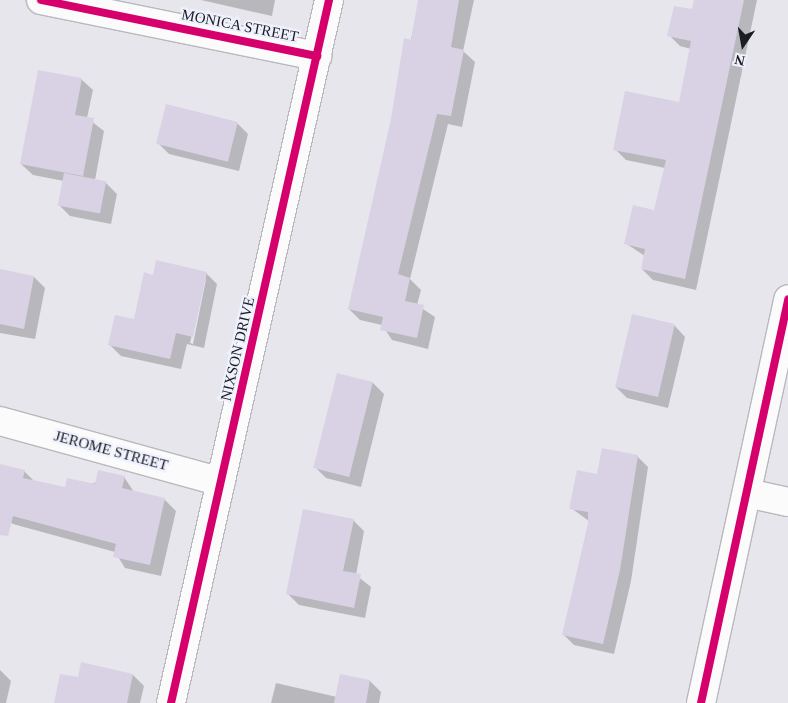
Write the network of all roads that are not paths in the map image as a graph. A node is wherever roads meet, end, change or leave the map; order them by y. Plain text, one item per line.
1 (41, 0) edge
2 (329, 0) edge
3 (316, 56) junction
4 (788, 298) edge
5 (0, 421) edge
6 (221, 482) junction
7 (747, 493) junction
8 (788, 502) edge
9 (171, 703) edge
10 (701, 703) edge

1 - 3 street, MONICA STREET
2 - 3 street, NIXSON DRIVE
3 - 6 street, NIXSON DRIVE
4 - 7 street
5 - 6 street, JEROME STREET
6 - 9 street, NIXSON DRIVE
7 - 8 street
7 - 10 street

